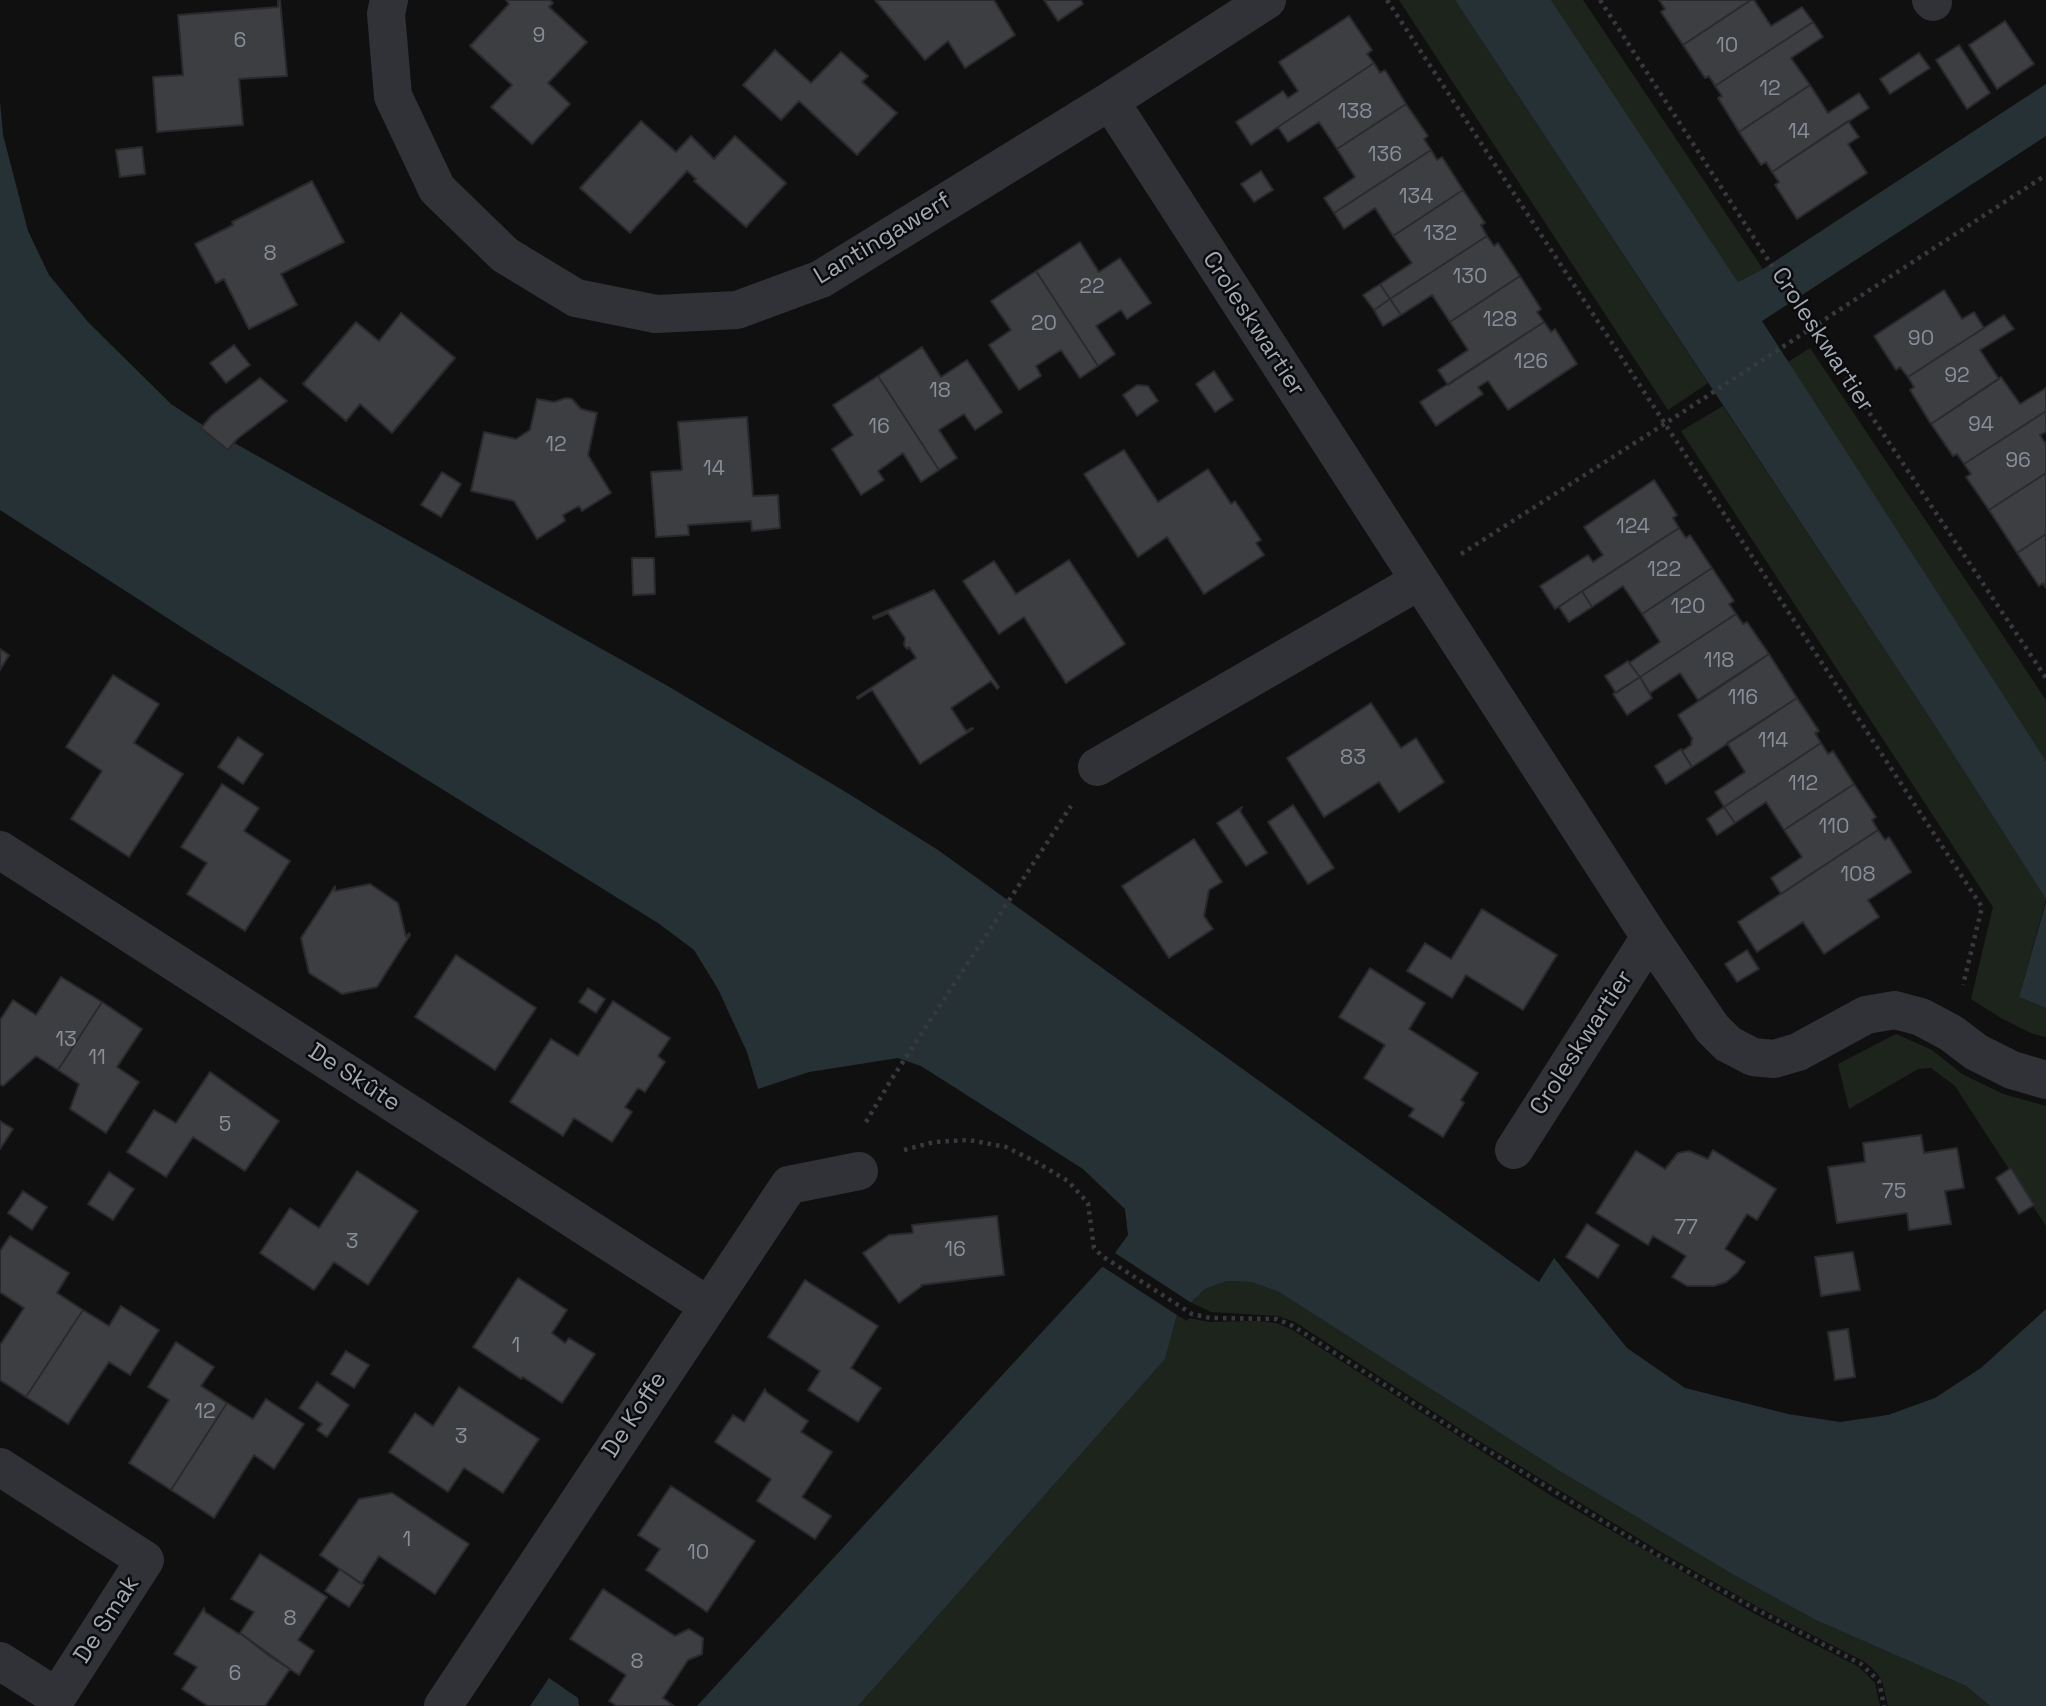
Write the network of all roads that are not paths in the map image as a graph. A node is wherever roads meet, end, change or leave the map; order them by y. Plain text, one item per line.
1 (389, 0) edge
2 (1267, 0) edge
3 (1110, 101) junction
4 (1419, 581) junction
5 (1097, 767) road end
6 (0, 850) edge
7 (1650, 937) junction
8 (2046, 1080) edge
9 (1514, 1150) dead end
10 (859, 1171) road end
11 (707, 1305) junction
12 (0, 1466) edge
13 (0, 1661) edge
14 (443, 1706) edge

1 - 3 street, Lantingawerf
2 - 3 street, Lantingawerf
3 - 4 street, Croleskwartier
4 - 5 street
4 - 7 street, Croleskwartier
6 - 11 street, De Skûte
7 - 8 street, Croleskwartier
7 - 9 street, Croleskwartier
10 - 11 street, De Koffe
11 - 14 street, De Koffe
12 - 13 street, De Smak

